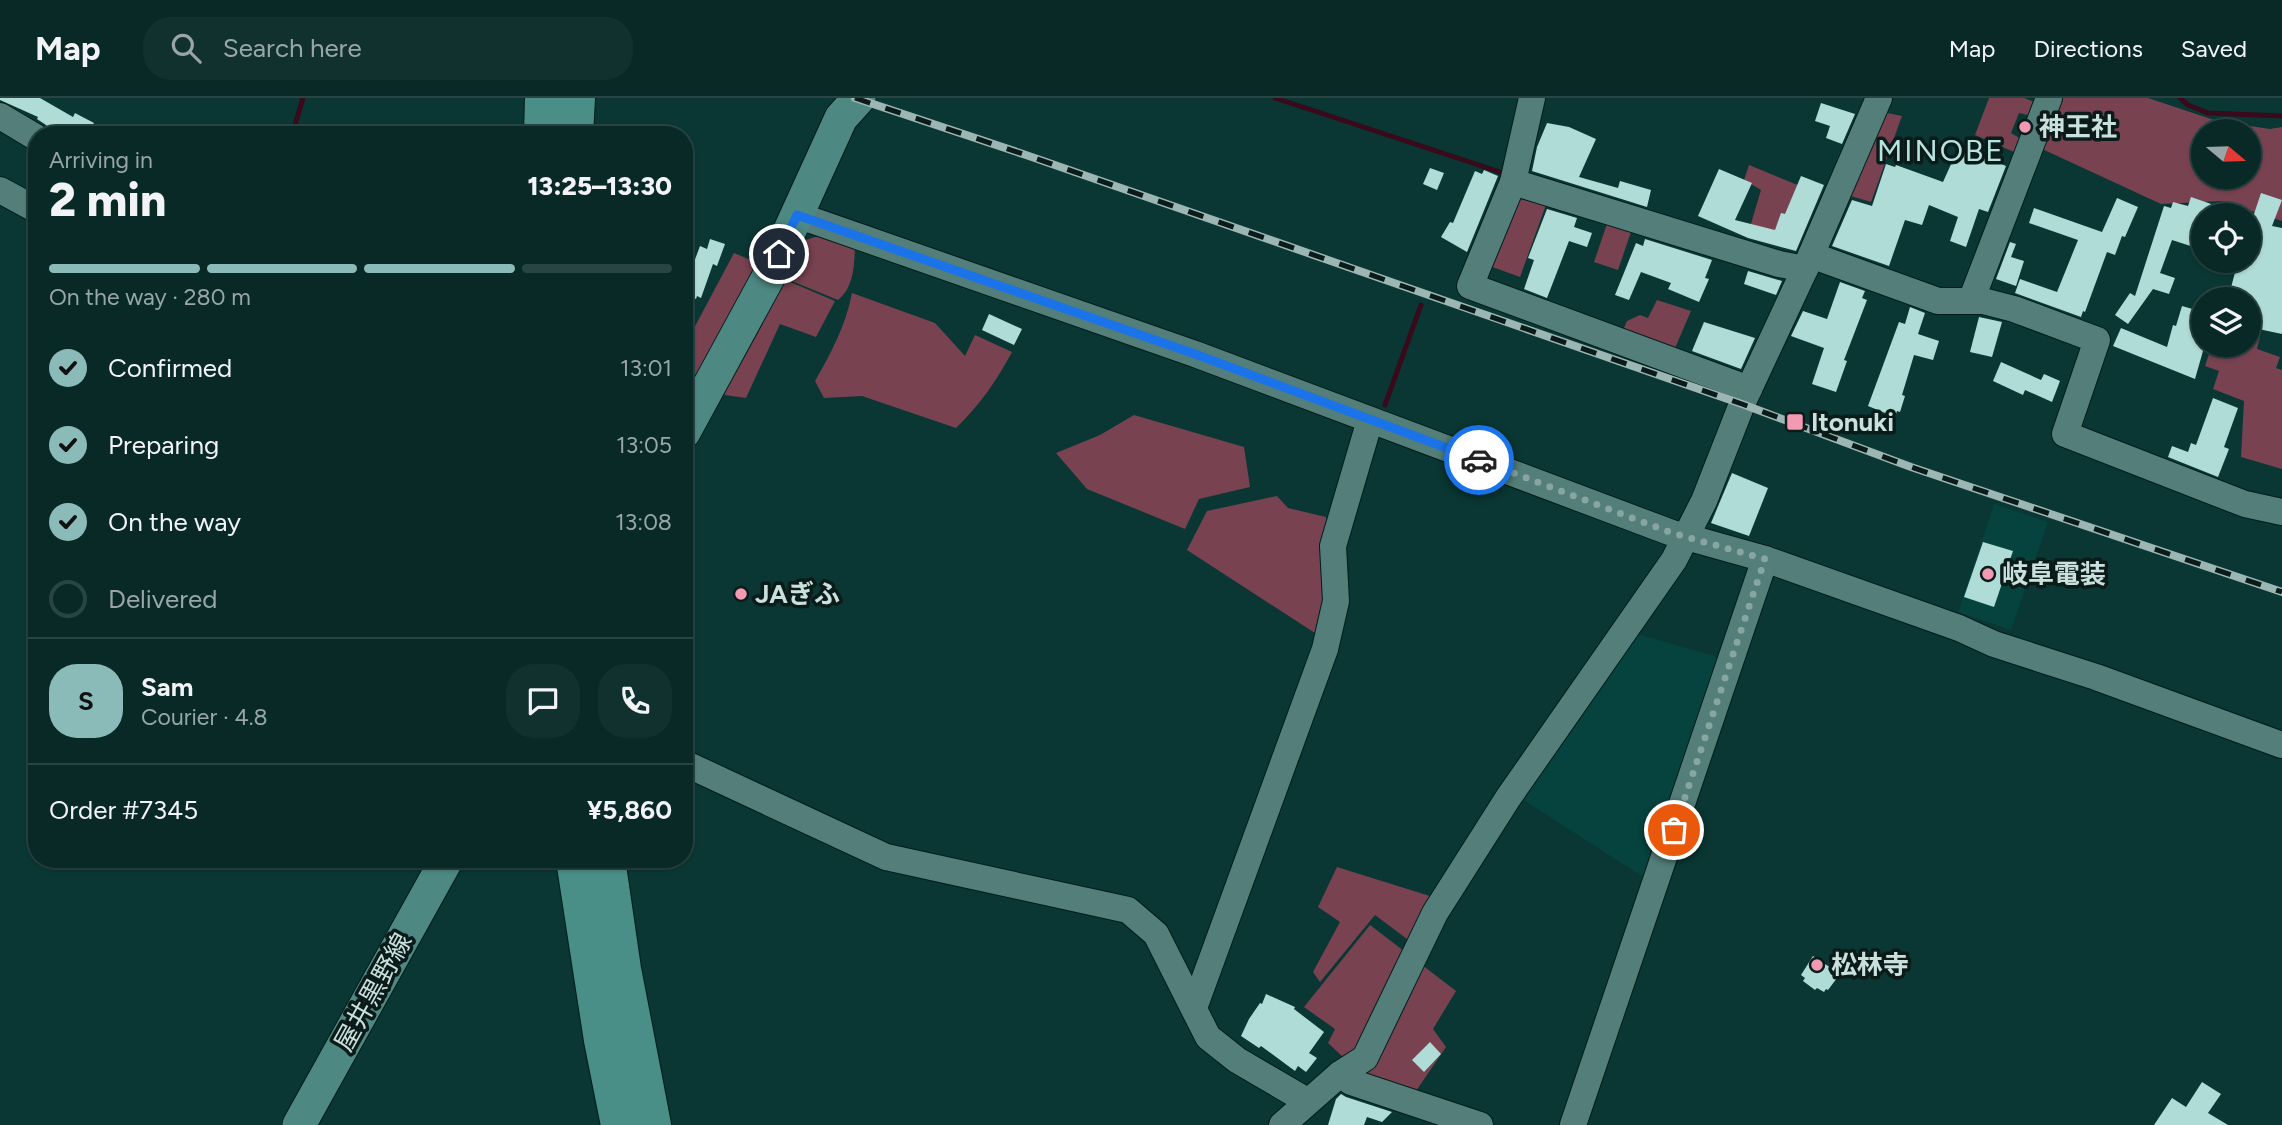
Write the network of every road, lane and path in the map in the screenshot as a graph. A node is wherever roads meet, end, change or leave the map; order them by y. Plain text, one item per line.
1 (544, 98) edge
2 (576, 98) edge
3 (859, 98) edge
4 (1532, 98) edge
5 (1879, 98) edge
6 (2049, 98) edge
7 (0, 116) edge
8 (542, 126) edge
9 (574, 126) edge
10 (28, 133) edge
11 (1513, 182) junction
12 (0, 190) edge
13 (28, 205) edge
14 (797, 215) junction
15 (1808, 262) junction
16 (1971, 301) junction
17 (1749, 389) junction
18 (693, 415) edge
19 (1370, 420) junction
20 (2282, 512) edge
21 (1687, 537) junction
22 (1765, 559) junction
23 (2279, 735) edge
24 (693, 767) edge
25 (442, 868) edge
26 (576, 868) edge
27 (607, 868) edge
28 (1194, 1008) junction
29 (1340, 1074) junction
30 (1307, 1101) junction
31 (299, 1125) edge
32 (620, 1125) edge
33 (652, 1125) edge
34 (1282, 1125) edge
35 (1480, 1125) edge
36 (1573, 1125) edge

1 - 8 highway
2 - 9 highway
3 - 14 main road
4 - 11 street
5 - 15 street
6 - 16 street
7 - 10 street
11 - 15 street
11 - 17 street
12 - 13 street
14 - 18 main road
14 - 19 street
15 - 16 street
15 - 17 street
16 - 20 street
17 - 21 street
19 - 21 street
19 - 28 street
21 - 22 street
21 - 29 street
22 - 23 street
22 - 36 street
24 - 28 street
25 - 31 main road, 屋井黒野線
26 - 32 highway
27 - 33 highway
28 - 30 street
29 - 30 street
29 - 35 street
30 - 34 street

